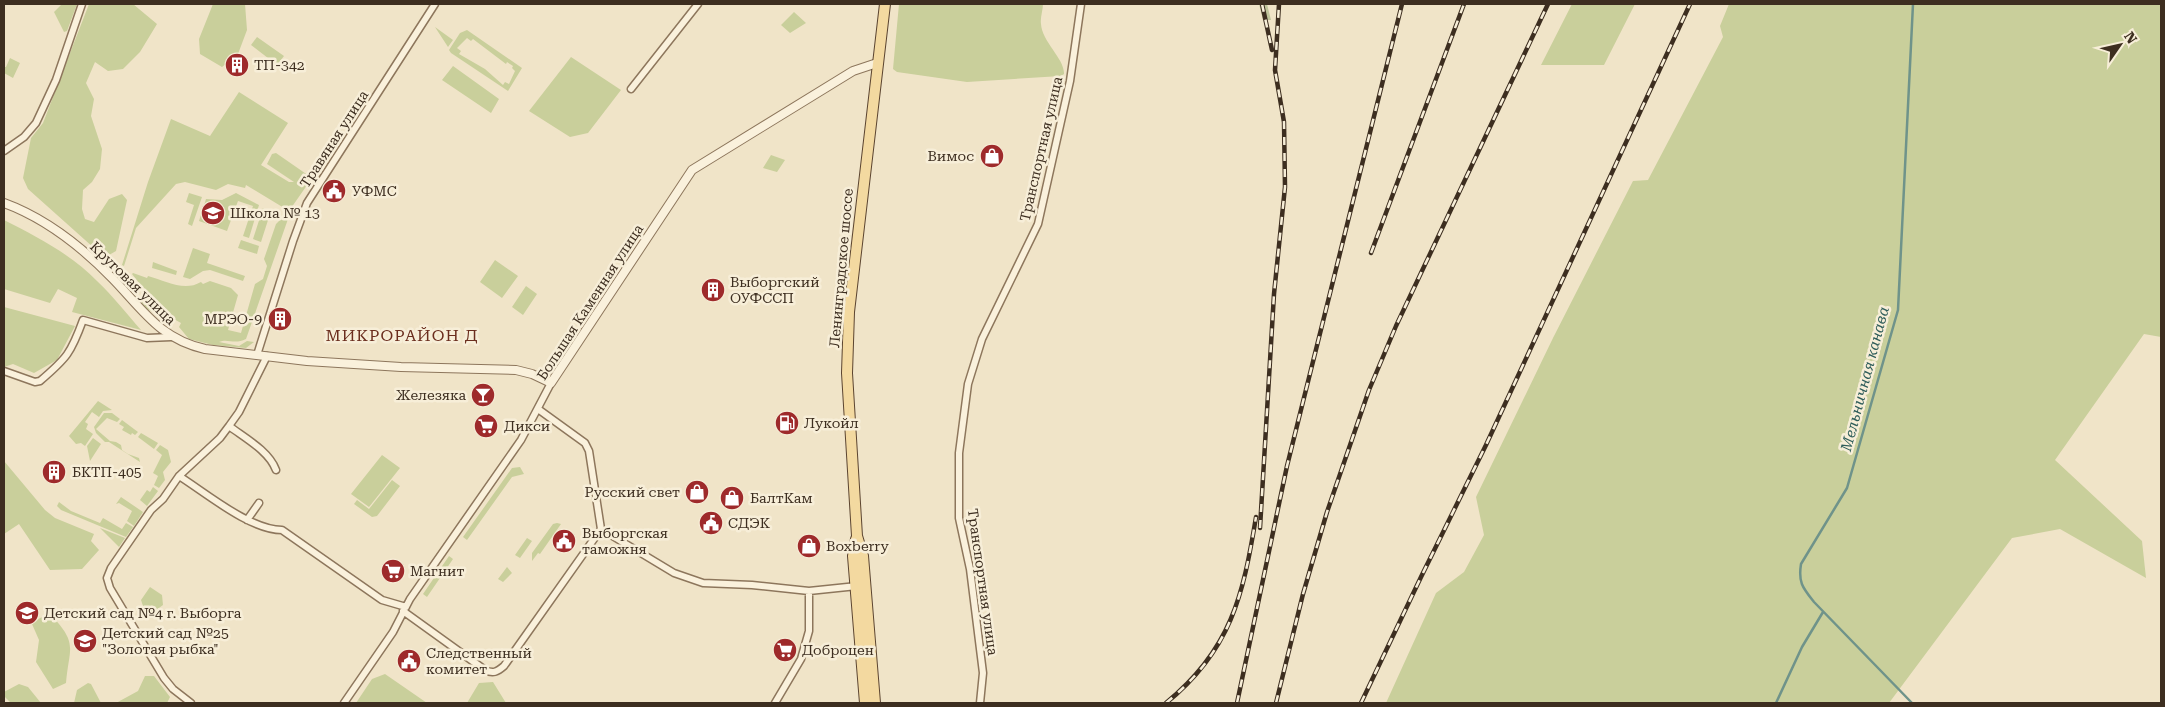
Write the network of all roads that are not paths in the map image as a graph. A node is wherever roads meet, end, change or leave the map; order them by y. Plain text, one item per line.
1 (82, 4) edge
2 (698, 4) edge
3 (885, 4) edge
4 (1080, 4) edge
5 (433, 7) edge
6 (877, 63) junction
7 (631, 89) dead end
8 (4, 151) edge
9 (4, 203) edge
10 (171, 337) junction
11 (257, 355) junction
12 (267, 356) junction
13 (4, 371) edge
14 (551, 383) junction
15 (538, 409) junction
16 (229, 426) junction
17 (276, 470) dead end
18 (179, 476) junction
19 (259, 503) dead end
20 (247, 520) junction
21 (601, 529) junction
22 (860, 585) junction
23 (809, 591) junction
24 (404, 609) junction
25 (191, 703) edge
26 (344, 703) edge
27 (775, 703) edge
28 (865, 703) edge
29 (875, 703) edge
30 (980, 703) edge

1 - 8 street
2 - 7 street
3 - 6 main road, Ленинградское шоссе
4 - 30 street, Транспортная улица
5 - 11 street, Травяная улица
6 - 14 street, Большая Каменная улица
6 - 22 main road, Ленинградское шоссе
9 - 10 street, Круговая улица
10 - 11 street, Круговая улица
10 - 13 street
11 - 12 street, Круговая улица
12 - 14 street, Круговая улица
12 - 16 street
14 - 15 street, Большая Каменная улица
15 - 21 street
15 - 24 street, Большая Каменная улица
16 - 17 street
16 - 18 street
18 - 20 street
18 - 25 street
19 - 20 street
20 - 24 street
21 - 23 street
21 - 24 street
22 - 23 street
22 - 28 main road, Ленинградское шоссе
22 - 29 main road, Ленинградское шоссе
23 - 27 street
24 - 26 street, Большая Каменная улица

